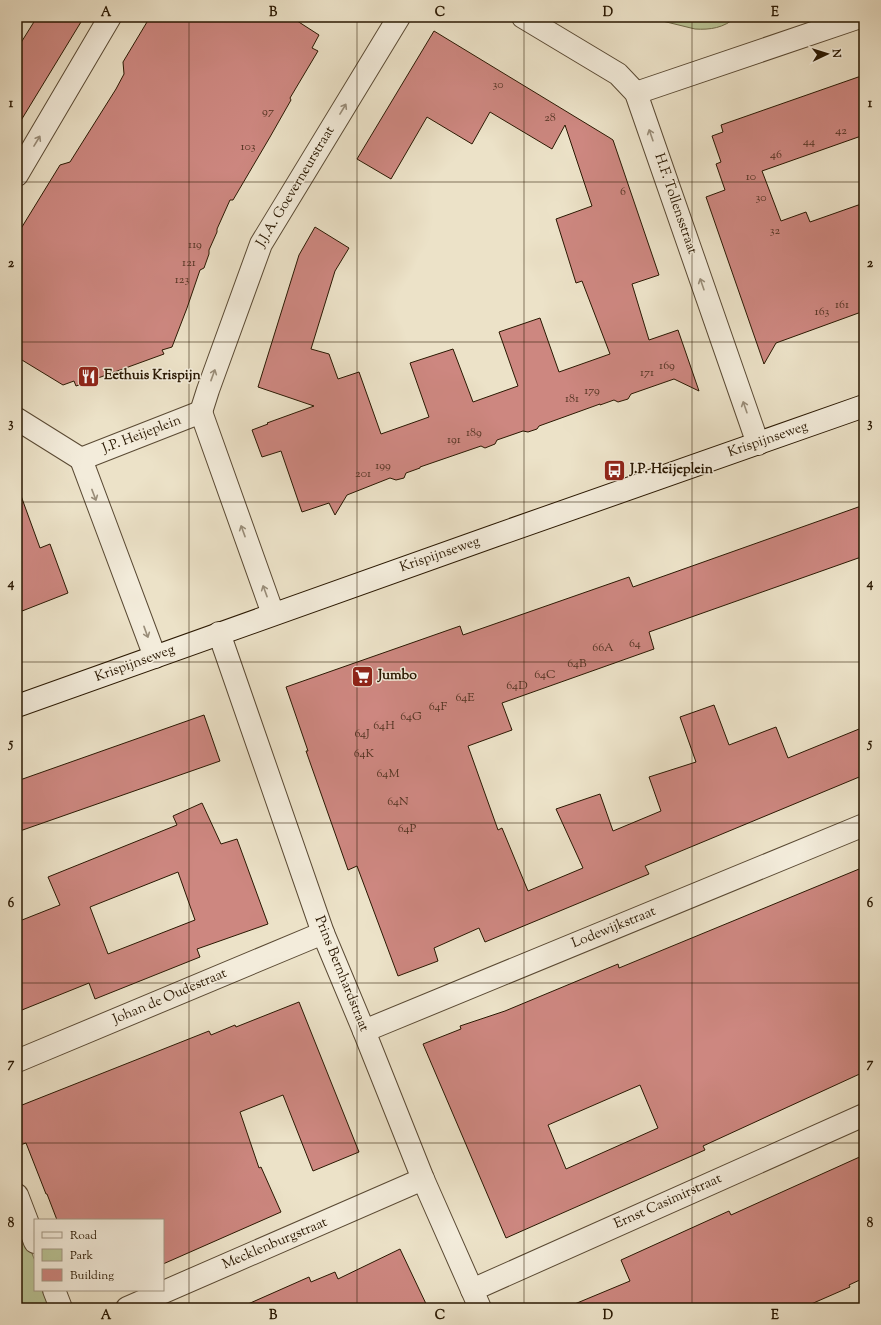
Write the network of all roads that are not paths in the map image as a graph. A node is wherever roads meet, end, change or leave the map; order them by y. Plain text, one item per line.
1 (110, 17) edge
2 (399, 17) edge
3 (523, 17) edge
4 (860, 17) edge
5 (636, 94) junction
6 (17, 175) edge
7 (864, 406) edge
8 (201, 412) junction
9 (17, 419) edge
10 (758, 444) junction
11 (81, 458) junction
12 (273, 614) junction
13 (219, 633) junction
14 (155, 657) junction
15 (17, 706) edge
16 (864, 825) edge
17 (323, 933) junction
18 (364, 1031) junction
19 (17, 1061) edge
20 (864, 1114) edge
21 (423, 1179) junction
22 (17, 1195) edge
23 (34, 1239) edge
24 (54, 1291) edge
25 (476, 1299) edge
26 (61, 1308) edge
27 (127, 1308) edge

6 -> 1 street
8 -> 2 street, J.J.A. Goeverneurstraat
3 - 5 street, H.F. Tollensstraat
4 - 5 street
10 -> 5 street, H.F. Tollensstraat
7 - 10 street, Krispijnseweg
8 - 11 street, J.P. Heijeplein
12 -> 8 street
9 - 11 street
10 - 12 street, Krispijnseweg
11 -> 14 street
12 - 13 street, Krispijnseweg
13 - 14 street, Krispijnseweg
13 - 17 street, Prins Bernhardstraat
14 - 15 street, Krispijnseweg
16 - 18 street, Lodewijkstraat
17 - 18 street, Prins Bernhardstraat
17 - 19 street, Johan de Oudestraat
18 - 21 street, Prins Bernhardstraat
20 - 25 street, Ernst Casimirstraat
21 - 25 street, Prins Bernhardstraat
21 - 27 street, Mecklenburgstraat
22 - 23 street
24 - 26 street

